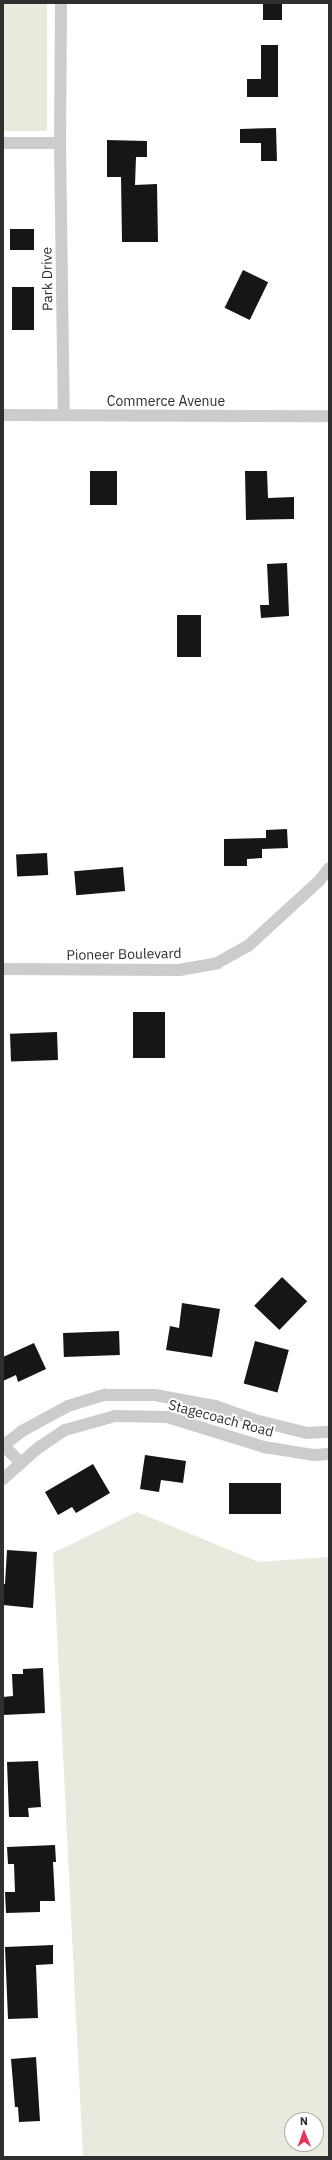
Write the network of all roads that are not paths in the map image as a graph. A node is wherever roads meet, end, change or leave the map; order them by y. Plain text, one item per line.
1 (61, 3) edge
2 (3, 143) edge
3 (60, 143) junction
4 (3, 415) edge
5 (64, 415) junction
6 (329, 416) edge
7 (329, 868) edge
8 (3, 970) edge
9 (329, 1432) edge
10 (3, 1446) edge
11 (329, 1454) edge
12 (21, 1462) junction
13 (3, 1479) edge

1 - 3 street, Park Drive
2 - 3 street
3 - 5 street, Park Drive
4 - 5 street, Commerce Avenue
5 - 6 street, Commerce Avenue
7 - 8 street, Pioneer Boulevard
9 - 10 street, Stagecoach Road
10 - 12 street
11 - 12 street, Stagecoach Road
12 - 13 street, Stagecoach Road

